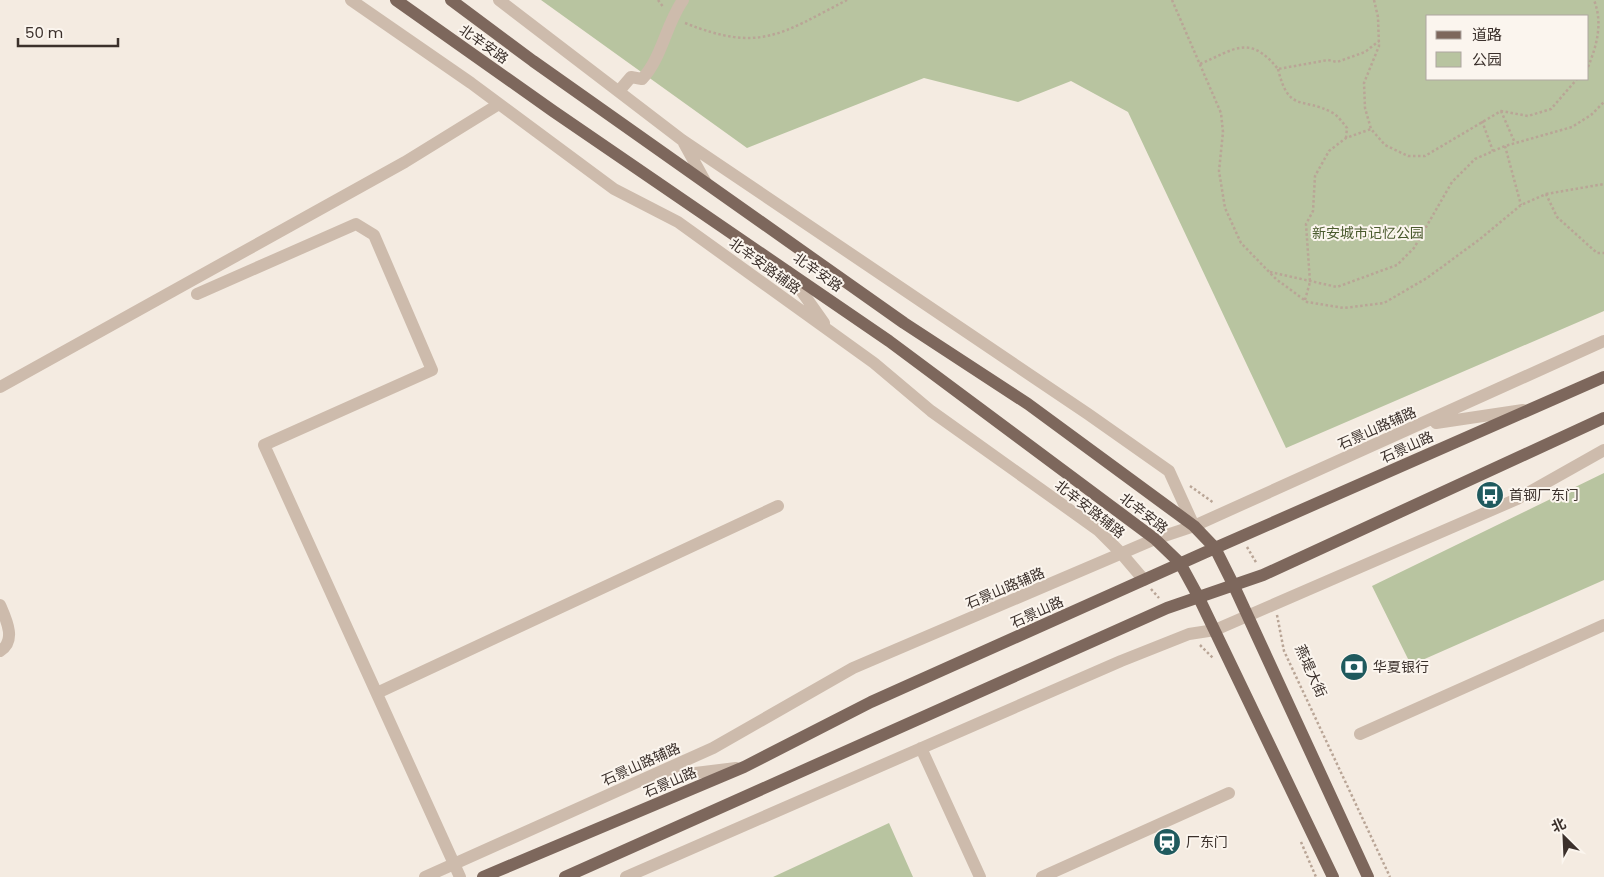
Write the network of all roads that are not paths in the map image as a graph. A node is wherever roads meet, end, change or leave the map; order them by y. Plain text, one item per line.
1 (351, 0) edge
2 (396, 0) edge
3 (451, 0) edge
4 (499, 0) edge
5 (683, 0) edge
6 (619, 91) junction
7 (499, 104) junction
8 (682, 140) junction
9 (706, 183) junction
10 (783, 266) junction
11 (197, 294) dead end
12 (831, 332) junction
13 (1604, 341) edge
14 (1604, 377) edge
15 (0, 387) edge
16 (1533, 409) junction
17 (1604, 418) edge
18 (1422, 425) junction
19 (1604, 450) edge
20 (778, 506) dead end
21 (1194, 526) junction
22 (1154, 539) junction
23 (1214, 548) junction
24 (1121, 553) junction
25 (1180, 563) junction
26 (1144, 580) junction
27 (1233, 584) junction
28 (1198, 596) junction
29 (0, 605) edge
30 (1246, 616) junction
31 (1604, 625) edge
32 (1215, 630) junction
33 (0, 651) edge
34 (377, 693) junction
35 (1360, 734) dead end
36 (921, 748) junction
37 (744, 767) junction
38 (645, 779) junction
39 (1230, 793) dead end
40 (455, 864) junction
41 (425, 877) edge
42 (460, 877) edge
43 (483, 877) edge
44 (565, 877) edge
45 (626, 877) edge
46 (980, 877) edge
47 (1042, 877) edge
48 (1333, 877) edge
49 (1368, 877) edge

1 - 7 street, 北辛安路辅路
2 - 10 main road, 北辛安路
3 - 9 main road, 北辛安路
4 - 6 street
5 - 6 street
6 - 8 street
7 - 12 street, 北辛安路辅路
7 - 15 street
8 - 9 street
8 - 21 street
9 - 21 main road, 北辛安路
10 - 12 street
10 - 22 main road, 北辛安路
11 - 34 street
12 - 24 street, 北辛安路辅路
13 - 18 street, 石景山路辅路
14 - 16 main road, 石景山路
16 - 18 street
16 - 23 main road, 石景山路
17 - 27 main road
18 - 21 street, 石景山路辅路
19 - 30 street
20 - 34 street
21 - 22 street, 石景山路辅路
21 - 23 main road, 北辛安路
22 - 24 street, 石景山路辅路
22 - 25 main road, 北辛安路
23 - 25 main road, 石景山路
23 - 27 main road, 北辛安路
24 - 26 street, 北辛安路辅路
24 - 38 street, 石景山路辅路
25 - 26 main road, 石景山路
25 - 28 main road, 北辛安路
26 - 37 main road, 石景山路
27 - 28 main road
27 - 30 main road
28 - 32 main road
28 - 44 main road
29 - 33 street
30 - 32 street
30 - 49 main road
31 - 35 street
32 - 36 street
32 - 48 main road
34 - 40 street
36 - 45 street
36 - 46 street
37 - 38 street
37 - 43 main road, 石景山路
38 - 40 street, 石景山路辅路
39 - 47 street
40 - 41 street, 石景山路辅路
40 - 42 street

